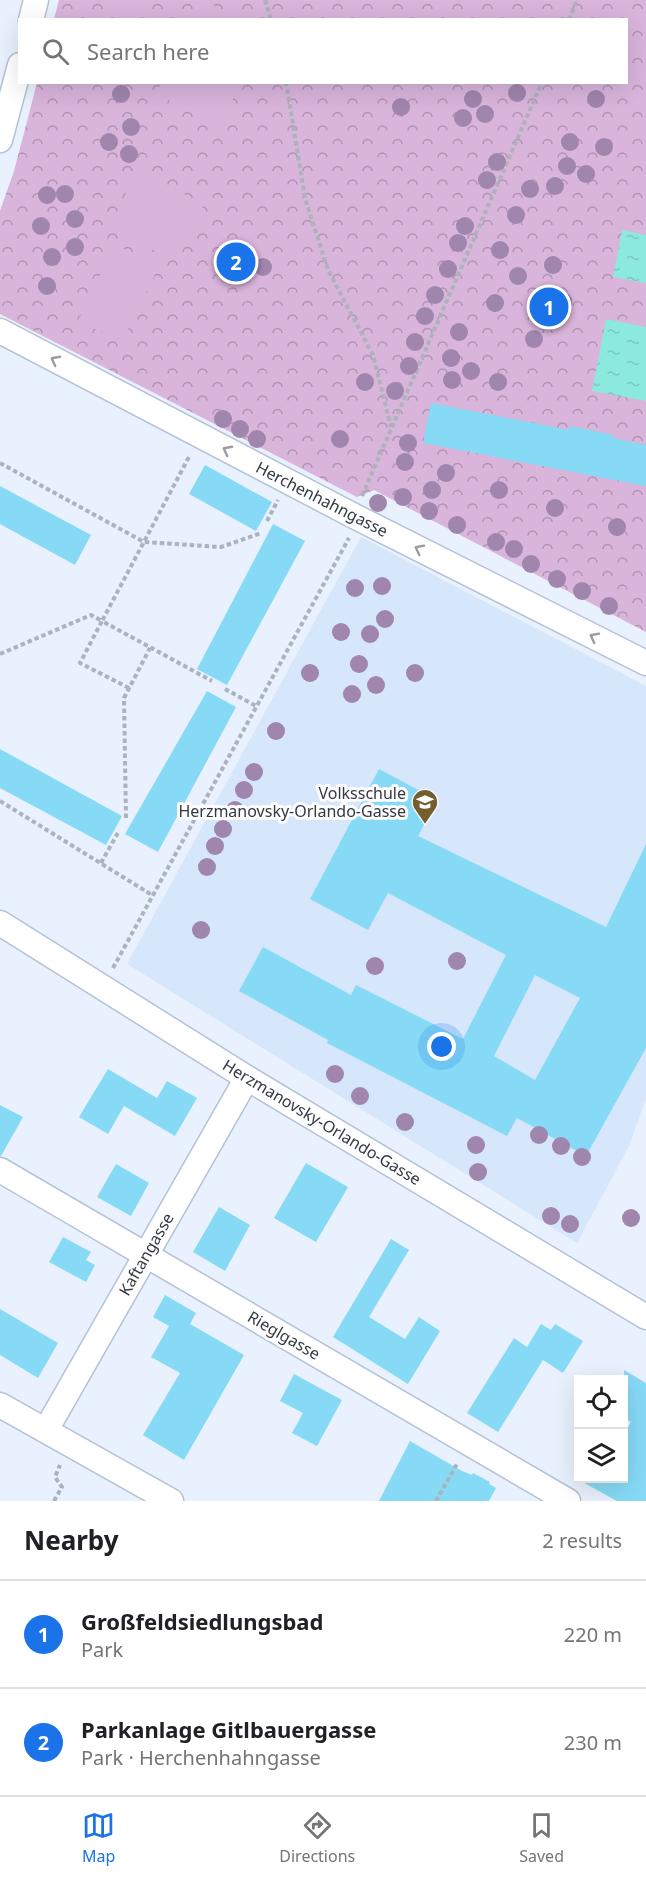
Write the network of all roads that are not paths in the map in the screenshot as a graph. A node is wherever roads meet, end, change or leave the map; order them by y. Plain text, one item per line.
1 (36, 0) edge
2 (32, 18) edge
3 (18, 72) edge
4 (0, 140) edge
5 (0, 331) edge
6 (646, 663) edge
7 (0, 923) edge
8 (247, 1078) junction
9 (0, 1170) edge
10 (146, 1255) junction
11 (646, 1317) edge
12 (0, 1404) edge
13 (46, 1430) junction
14 (171, 1501) edge
15 (568, 1501) edge

1 - 2 street
3 - 4 street
6 -> 5 street, Herchenhahngasse
7 - 8 street, Herzmanovsky-Orlando-Gasse
8 - 10 street, Kaftangasse
8 - 11 street, Herzmanovsky-Orlando-Gasse
9 - 10 street, Rieglgasse
10 - 13 street, Kaftangasse
10 - 15 street, Rieglgasse
12 - 13 street
13 - 14 street

